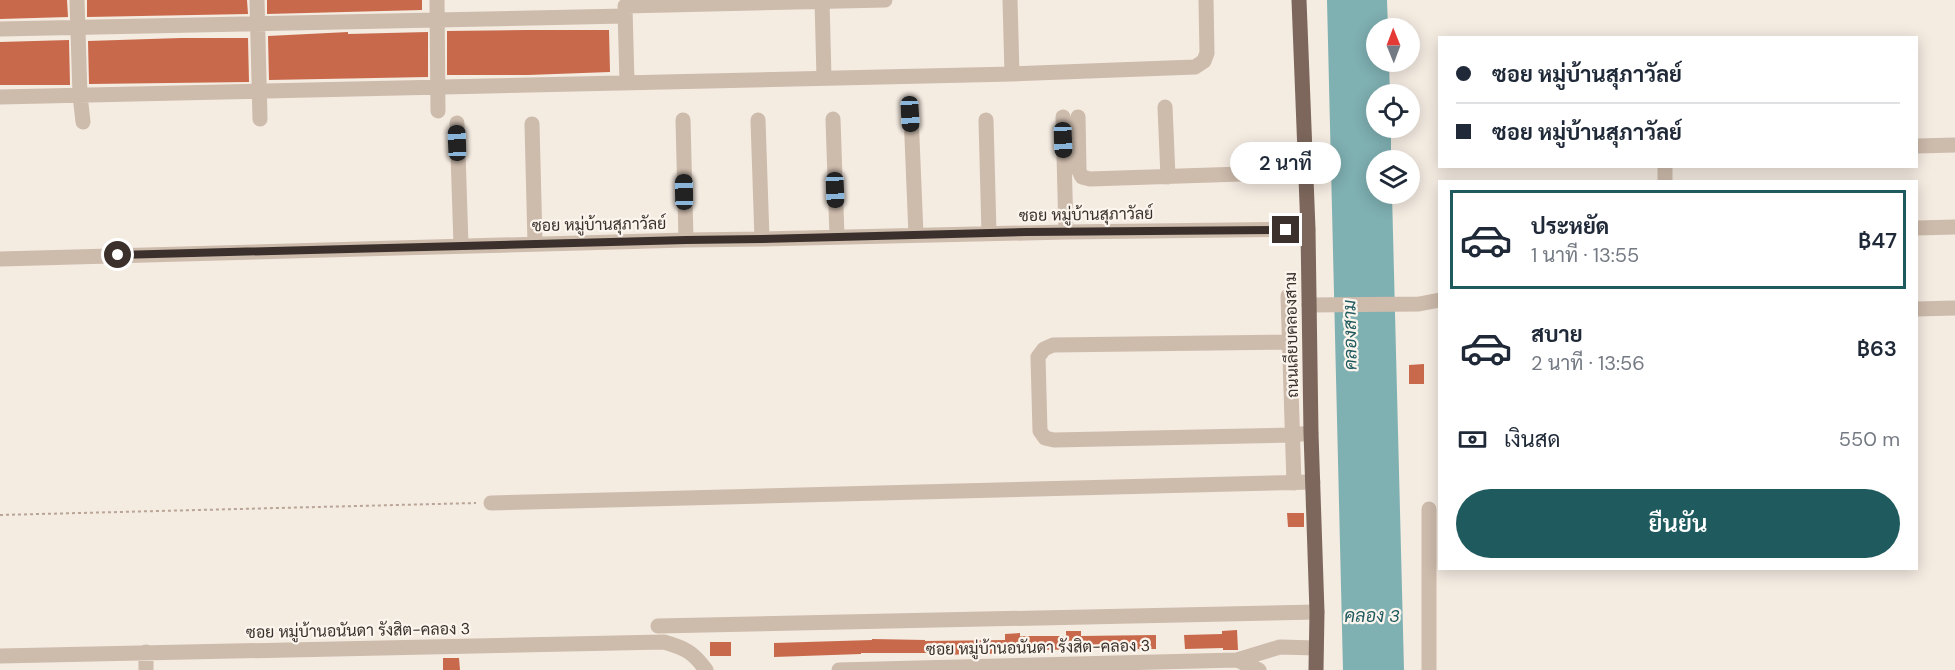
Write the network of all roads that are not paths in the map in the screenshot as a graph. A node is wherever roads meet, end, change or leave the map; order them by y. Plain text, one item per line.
1 (77, 0) edge
2 (258, 0) edge
3 (437, 0) edge
4 (885, 0) edge
5 (1010, 0) edge
6 (1206, 0) edge
7 (1299, 0) edge
8 (822, 1) edge
9 (625, 7) edge
10 (437, 20) junction
11 (258, 24) junction
12 (76, 28) junction
13 (0, 29) edge
14 (1012, 74) junction
15 (824, 78) junction
16 (627, 83) junction
17 (438, 87) junction
18 (259, 91) junction
19 (80, 95) junction
20 (0, 97) edge
21 (1165, 107) dead end
22 (438, 111) dead end
23 (910, 114) dead end
24 (260, 119) dead end
25 (833, 119) dead end
26 (683, 120) dead end
27 (758, 120) dead end
28 (986, 120) dead end
29 (83, 122) dead end
30 (457, 123) dead end
31 (532, 124) dead end
32 (1955, 145) edge
33 (1918, 146) edge
34 (1305, 172) junction
35 (1168, 177) junction
36 (1955, 227) edge
37 (1918, 228) edge
38 (1308, 229) junction
39 (1066, 232) junction
40 (989, 233) junction
41 (916, 235) junction
42 (837, 237) junction
43 (762, 239) junction
44 (686, 240) junction
45 (535, 243) junction
46 (461, 245) junction
47 (0, 259) edge
48 (1288, 296) dead end
49 (1438, 300) edge
50 (1309, 305) junction
51 (1955, 308) edge
52 (1918, 309) edge
53 (1289, 342) junction
54 (1311, 433) junction
55 (1292, 435) junction
56 (1313, 482) junction
57 (1294, 483) junction
58 (491, 503) road end
59 (1429, 509) dead end
60 (1317, 612) junction
61 (658, 626) dead end
62 (1316, 648) junction
63 (146, 652) junction
64 (0, 656) edge
65 (1238, 660) junction
66 (1167, 666) edge
67 (146, 670) edge
68 (706, 670) edge
69 (839, 670) edge
70 (1259, 670) edge
71 (1316, 670) edge
72 (1429, 670) edge

1 - 12 street
2 - 11 street
3 - 10 street
4 - 8 street
5 - 14 street
6 - 14 street
7 - 34 main road, ถนนเลียบคลองสาม
8 - 9 street
8 - 15 street
9 - 10 street
9 - 16 street
10 - 11 street
10 - 17 street
11 - 12 street
11 - 18 street
12 - 13 street
12 - 19 street
14 - 15 street
15 - 16 street
16 - 17 street
17 - 18 street
17 - 22 street
18 - 19 street
18 - 24 street
19 - 20 street
19 - 29 street
21 - 35 street
23 - 41 street
25 - 42 street
26 - 44 street
27 - 43 street
28 - 40 street
30 - 46 street
31 - 45 street
32 - 33 street
34 - 35 street
34 - 38 main road, ถนนเลียบคลองสาม
35 - 39 street
36 - 37 street
38 - 39 street, ซอย หมู่บ้านสุภาวัลย์
38 - 50 main road, ถนนเลียบคลองสาม
39 - 40 street, ซอย หมู่บ้านสุภาวัลย์
40 - 41 street, ซอย หมู่บ้านสุภาวัลย์
41 - 42 street, ซอย หมู่บ้านสุภาวัลย์
42 - 43 street, ซอย หมู่บ้านสุภาวัลย์
43 - 44 street, ซอย หมู่บ้านสุภาวัลย์
44 - 45 street, ซอย หมู่บ้านสุภาวัลย์
45 - 46 street, ซอย หมู่บ้านสุภาวัลย์
46 - 47 street, ซอย หมู่บ้านสุภาวัลย์
48 - 53 street
49 - 50 street
50 - 54 main road, ถนนเลียบคลองสาม
51 - 52 street
53 - 55 street
53 - 55 street
54 - 55 street
54 - 56 main road, ถนนเลียบคลองสาม
55 - 57 street
56 - 57 street
56 - 60 main road, ถนนเลียบคลองสาม
57 - 58 street
59 - 72 street
60 - 61 street
60 - 62 main road, ถนนเลียบคลองสาม
62 - 65 street, ซอย หมู่บ้านอนันดา รังสิต-คลอง 3
62 - 71 main road, ถนนเลียบคลองสาม
63 - 64 street, ซอย หมู่บ้านอนันดา รังสิต-คลอง 3
63 - 67 street
63 - 68 street, ซอย หมู่บ้านอนันดา รังสิต-คลอง 3
65 - 66 street, ซอย หมู่บ้านอนันดา รังสิต-คลอง 3
65 - 70 street, ซอย หมู่บ้านอนันดา รังสิต-คลอง 3
66 - 69 street, ซอย หมู่บ้านอนันดา รังสิต-คลอง 3

